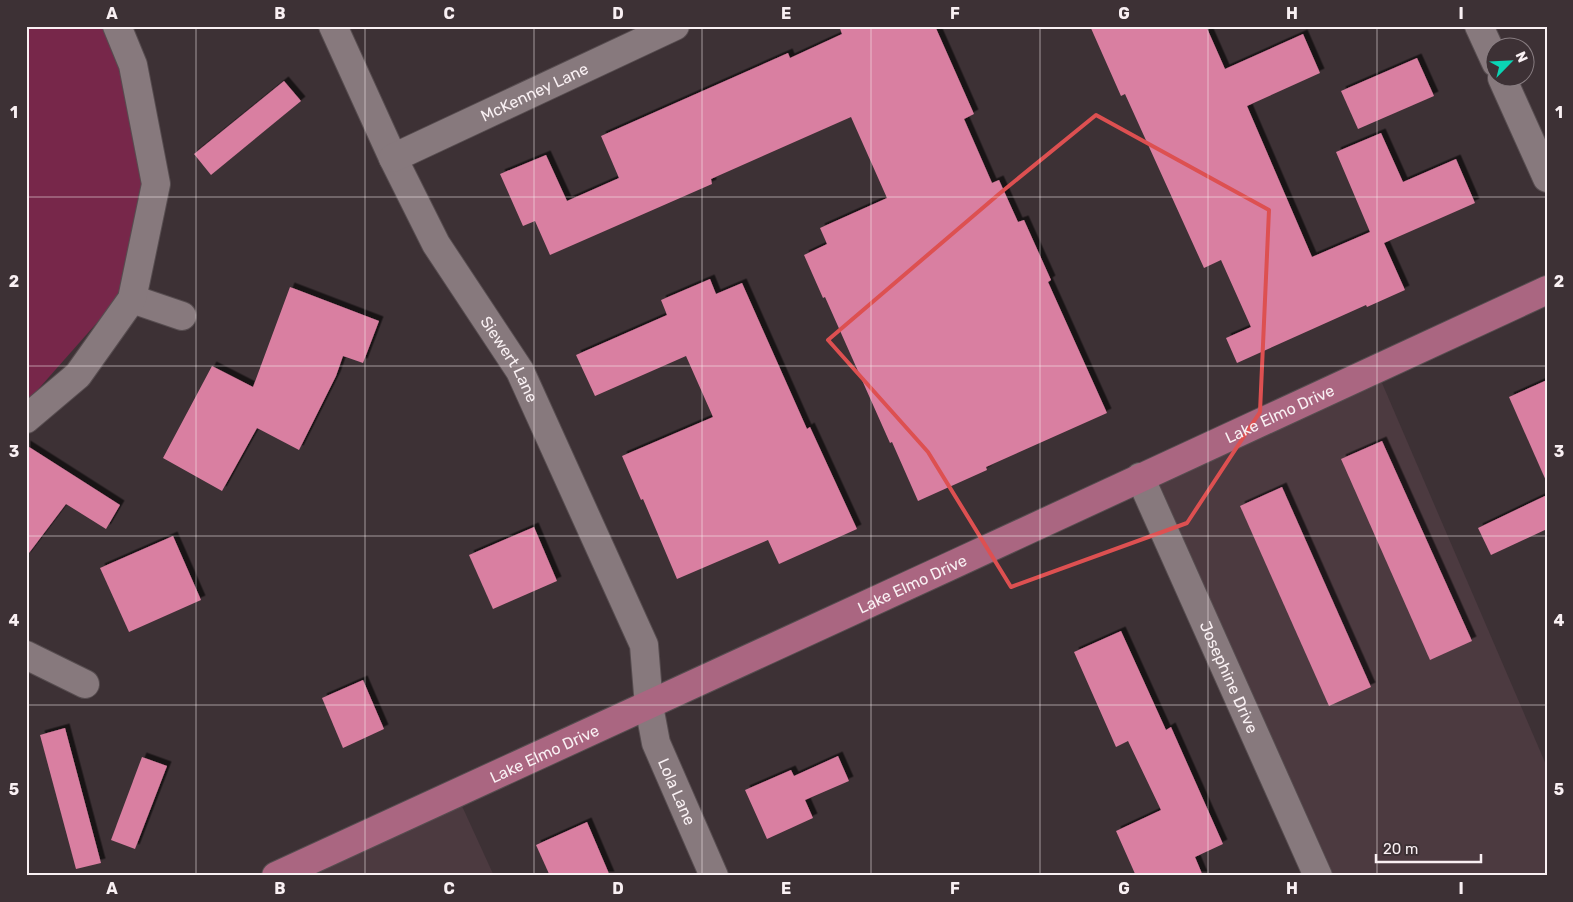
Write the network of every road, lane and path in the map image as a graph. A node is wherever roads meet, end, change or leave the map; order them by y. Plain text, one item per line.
1 (117, 26) edge
2 (333, 26) edge
3 (675, 26) edge
4 (1479, 26) edge
5 (1486, 41) edge
6 (1506, 88) edge
7 (394, 158) junction
8 (1547, 178) edge
9 (1547, 290) edge
10 (132, 299) junction
11 (182, 316) dead end
12 (26, 420) edge
13 (1140, 477) junction
14 (26, 655) edge
15 (85, 684) dead end
16 (649, 706) junction
17 (276, 876) edge
18 (714, 876) edge
19 (1318, 876) edge

1 - 10 street
2 - 7 street, Siewert Lane
3 - 7 street, McKenney Lane
4 - 5 street
6 - 8 street
7 - 16 street, Siewert Lane
9 - 13 main road, Lake Elmo Drive
10 - 11 street
10 - 12 street
13 - 16 main road, Lake Elmo Drive
13 - 19 street, Josephine Drive
14 - 15 street
16 - 17 main road, Lake Elmo Drive
16 - 18 street, Lola Lane

